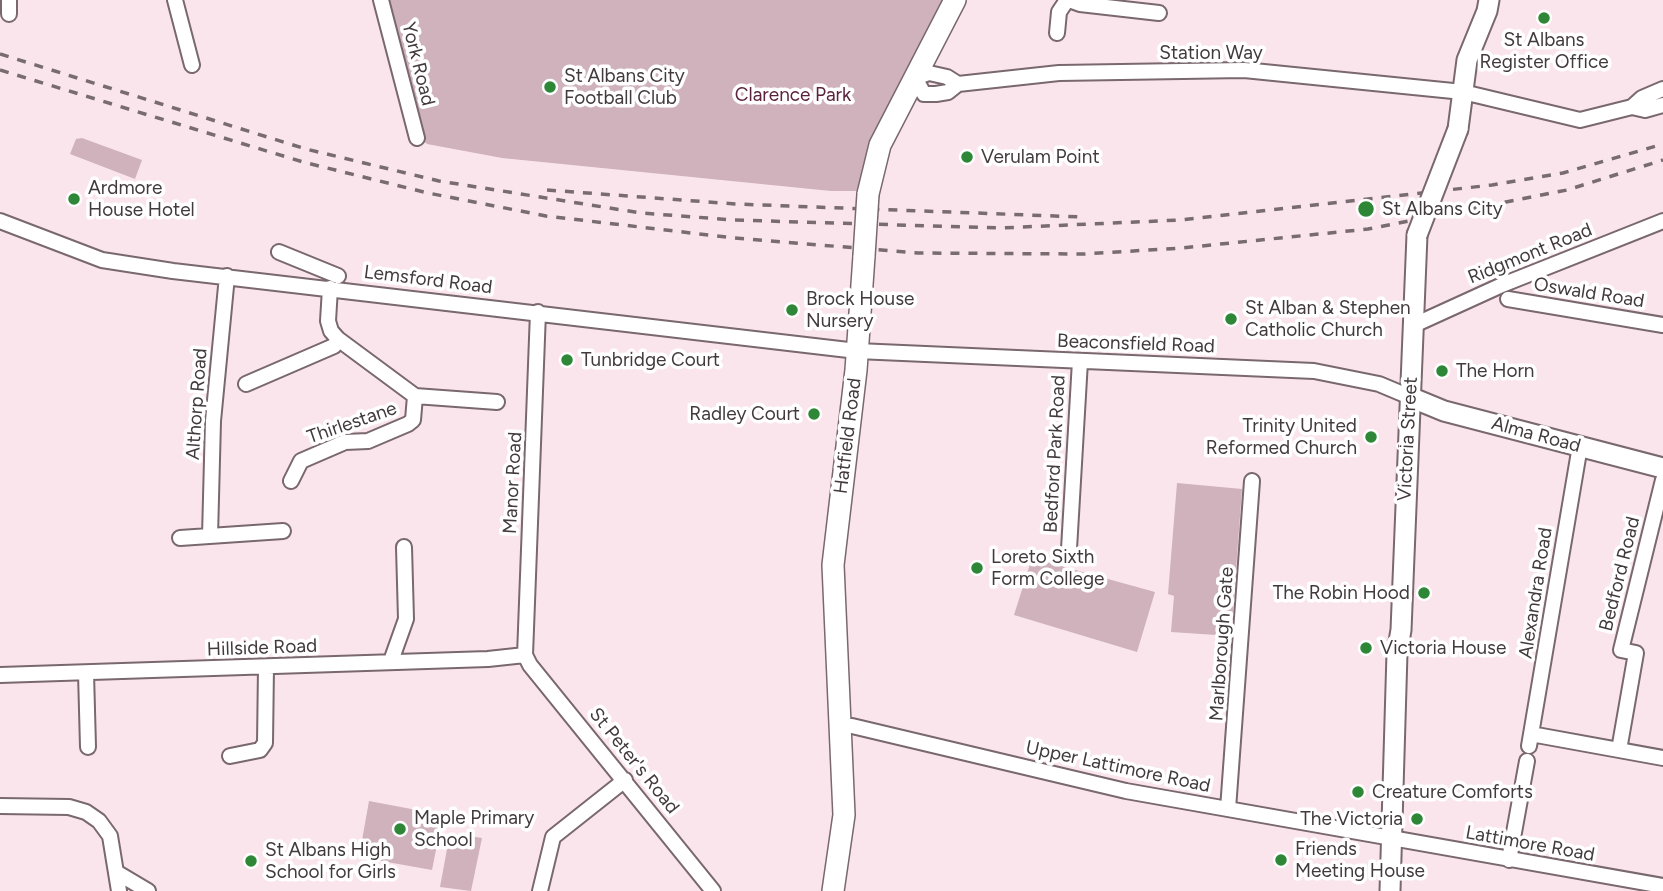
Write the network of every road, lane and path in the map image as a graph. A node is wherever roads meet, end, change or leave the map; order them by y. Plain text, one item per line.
1 (175, 0) edge
2 (381, 0) edge
3 (955, 0) edge
4 (1068, 0) edge
5 (1489, 0) edge
6 (1159, 13) dead end
7 (1057, 33) dead end
8 (192, 65) dead end
9 (915, 78) junction
10 (958, 85) junction
11 (1663, 89) edge
12 (1463, 92) junction
13 (1663, 105) edge
14 (1632, 107) junction
15 (417, 138) dead end
16 (0, 221) edge
17 (1663, 221) edge
18 (279, 252) dead end
19 (301, 258) junction
20 (227, 276) junction
21 (334, 282) junction
22 (296, 284) junction
23 (1508, 299) dead end
24 (538, 312) junction
25 (1663, 325) edge
26 (1412, 326) junction
27 (338, 340) junction
28 (858, 351) junction
29 (1080, 361) junction
30 (246, 384) dead end
31 (415, 396) junction
32 (1410, 397) junction
33 (497, 402) dead end
34 (1580, 446) junction
35 (1663, 468) edge
36 (1663, 480) edge
37 (291, 481) dead end
38 (1252, 481) dead end
39 (283, 531) dead end
40 (210, 536) junction
41 (180, 538) dead end
42 (404, 547) dead end
43 (1069, 549) dead end
44 (525, 655) junction
45 (391, 661) junction
46 (266, 667) junction
47 (86, 673) junction
48 (0, 675) edge
49 (840, 726) junction
50 (88, 747) dead end
51 (1619, 750) junction
52 (230, 756) dead end
53 (1663, 758) edge
54 (1527, 761) dead end
55 (625, 780) junction
56 (0, 806) edge
57 (1228, 809) junction
58 (1391, 838) junction
59 (1509, 860) junction
60 (116, 872) junction
61 (1600, 875) junction
62 (1663, 886) edge
63 (119, 891) edge
64 (148, 891) edge
65 (540, 891) edge
66 (713, 891) edge
67 (833, 891) edge
68 (1390, 891) edge
69 (1597, 891) edge

1 - 8 street
2 - 15 street, York Road
3 - 9 main road, Hatfield Road
4 - 6 street
4 - 7 street
5 - 12 main road, Victoria Street
9 - 10 street, Station Way
9 - 10 street, Station Way
9 - 28 main road, Hatfield Road, bridge
10 - 12 street, Station Way
11 - 14 street
12 - 14 street, Station Way
12 - 26 main road, Victoria Street, bridge
13 - 14 street
16 - 20 street, Lemsford Road
17 - 26 street, Ridgmont Road
18 - 19 street
19 - 21 street
19 - 22 street
20 - 22 street, Lemsford Road
20 - 40 street, Althorp Road
21 - 22 street, Lemsford Road
21 - 24 street, Lemsford Road
21 - 27 street
23 - 25 street, Oswald Road
24 - 28 street, Lemsford Road
24 - 44 street, Manor Road
26 - 32 main road, Victoria Street
27 - 30 street
27 - 31 street, Thirlestane
28 - 29 street, Beaconsfield Road
28 - 49 main road, Hatfield Road
29 - 32 street, Beaconsfield Road
29 - 43 street, Bedford Park Road
31 - 33 street, Thirlestane
31 - 37 street, Thirlestane
32 - 34 main road, Alma Road
32 - 58 main road, Victoria Street
34 - 35 main road, Alma Road
34 - 51 street, Alexandra Road
36 - 51 street, Bedford Road
38 - 57 street, Marlborough Gate
39 - 40 street
40 - 41 street
42 - 45 street
44 - 45 street, Hillside Road
44 - 55 street, St Peter's Road
45 - 46 street, Hillside Road
46 - 47 street, Hillside Road
46 - 52 street
47 - 48 street, Hillside Road
47 - 50 street
49 - 57 street, Upper Lattimore Road
49 - 67 main road, Hatfield Road
51 - 53 street
54 - 59 street
55 - 65 street
55 - 66 street, St Peter's Road
56 - 60 street
57 - 58 street, Upper Lattimore Road
58 - 59 street, Lattimore Road
58 - 68 main road, Victoria Street
59 - 61 street, Lattimore Road
60 - 63 street
60 - 64 street
61 - 62 street, Lattimore Road
61 - 69 street

